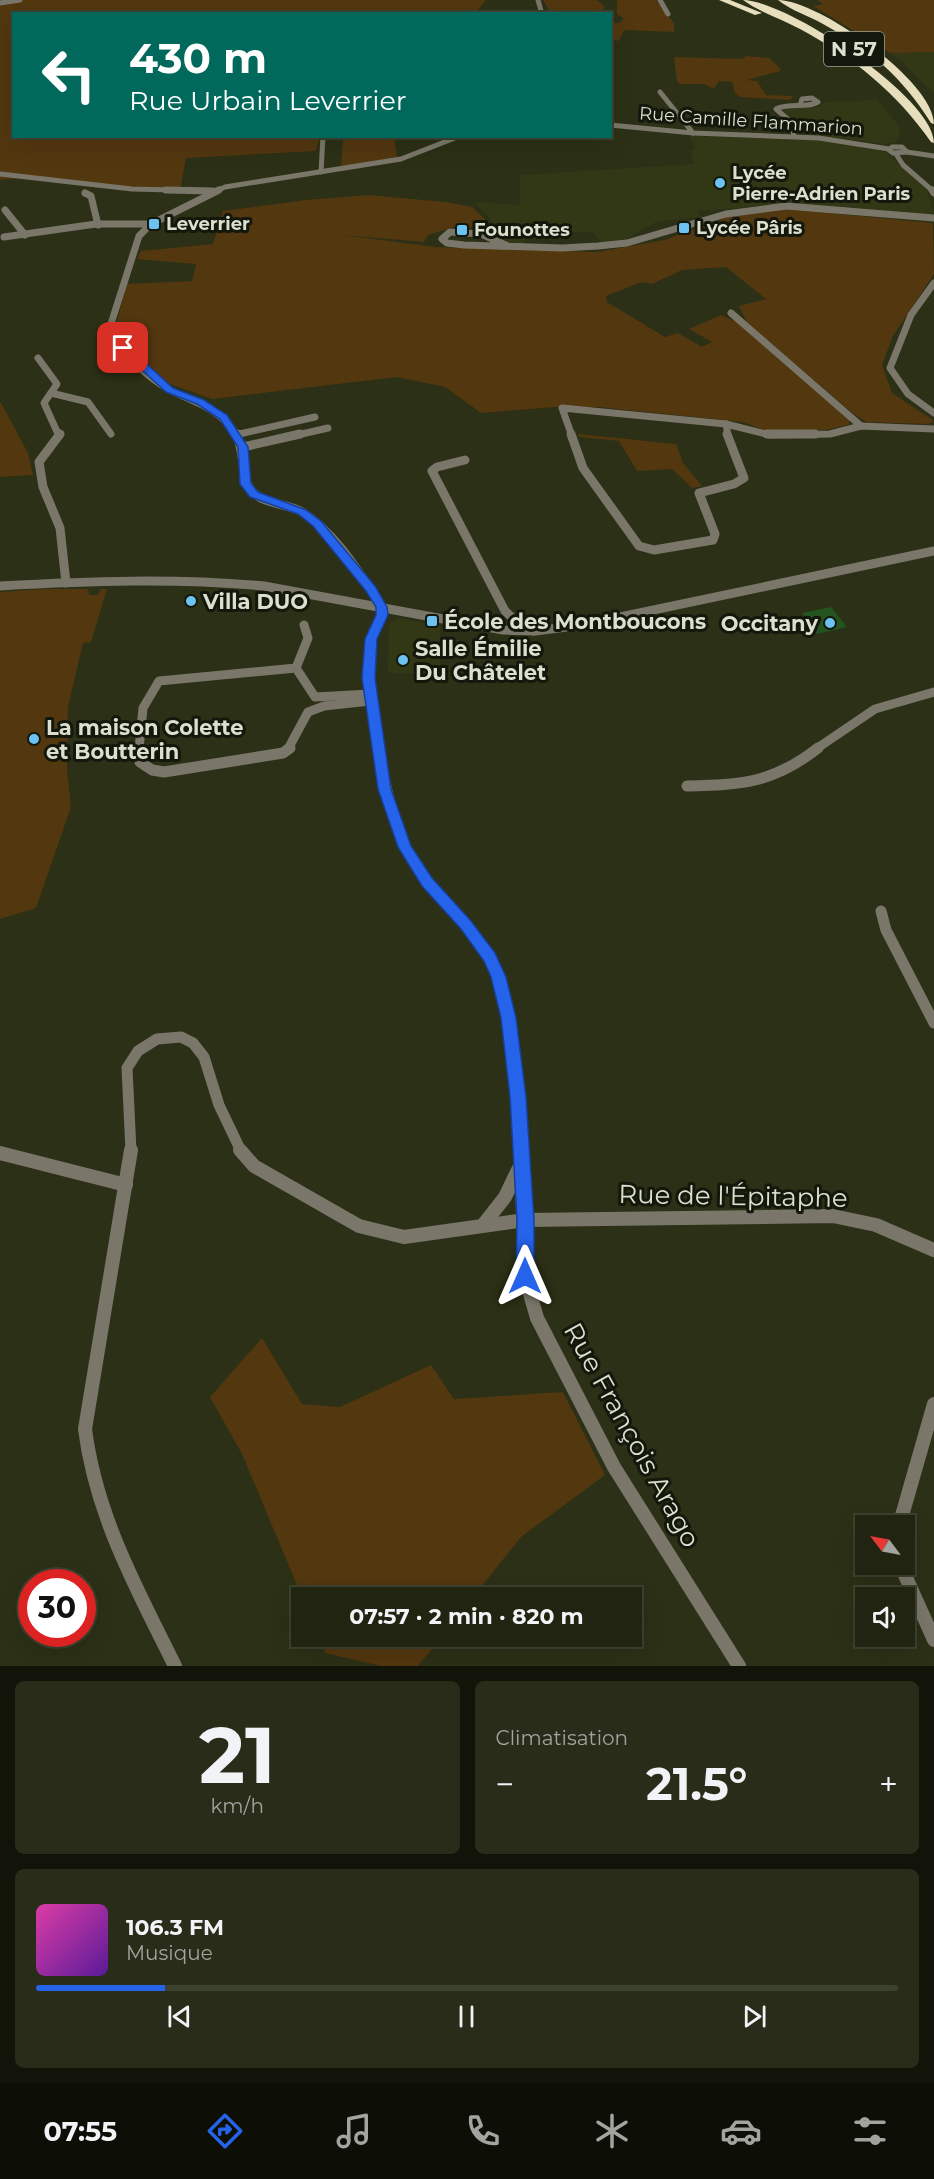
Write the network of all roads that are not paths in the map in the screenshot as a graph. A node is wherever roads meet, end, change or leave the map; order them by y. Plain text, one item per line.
1 (20, 0) edge
2 (660, 0) edge
3 (723, 0) edge
4 (747, 0) edge
5 (759, 0) edge
6 (782, 0) edge
7 (0, 3) edge
8 (668, 14) dead end
9 (893, 88) junction
10 (660, 92) dead end
11 (801, 102) dead end
12 (934, 121) edge
13 (612, 125) edge
14 (693, 133) junction
15 (794, 136) junction
16 (323, 138) edge
17 (451, 138) edge
18 (934, 140) edge
19 (889, 149) junction
20 (907, 152) junction
21 (896, 154) junction
22 (931, 156) edge
23 (321, 172) junction
24 (0, 174) edge
25 (216, 191) junction
26 (85, 193) dead end
27 (934, 193) edge
28 (5, 210) dead end
29 (934, 218) edge
30 (151, 224) junction
31 (98, 225) junction
32 (24, 235) junction
33 (4, 237) dead end
34 (508, 246) junction
35 (934, 283) edge
36 (731, 313) dead end
37 (38, 358) dead end
38 (51, 393) junction
39 (934, 413) edge
40 (315, 417) dead end
41 (726, 424) junction
42 (861, 426) junction
43 (328, 428) dead end
44 (934, 429) edge
45 (111, 434) dead end
46 (235, 435) junction
47 (243, 447) junction
48 (465, 460) dead end
49 (934, 551) edge
50 (66, 583) junction
51 (0, 586) edge
52 (382, 607) junction
53 (304, 625) dead end
54 (537, 633) junction
55 (296, 668) junction
56 (934, 692) edge
57 (370, 698) junction
58 (687, 786) dead end
59 (880, 911) dead end
60 (934, 1023) edge
61 (0, 1153) edge
62 (520, 1166) junction
63 (126, 1185) junction
64 (525, 1220) junction
65 (483, 1225) junction
66 (934, 1250) edge
67 (934, 1404) edge
68 (902, 1515) edge
69 (905, 1575) edge
70 (934, 1640) edge
71 (175, 1666) edge
72 (739, 1666) edge

1 - 7 street
2 - 8 street
3 - 9 highway
4 - 9 highway, N 57
5 - 12 highway, N 57
6 - 12 highway
9 - 18 highway, N 57
10 - 14 street
11 - 15 street
13 - 14 street, Rue Camille Flammarion
14 - 15 street, Rue Camille Flammarion
15 - 19 street, Rue Camille Flammarion
16 - 23 street
17 - 23 street
19 - 20 street, Rue Camille Flammarion
19 - 21 street
20 - 21 street
20 - 22 street, Rue Camille Flammarion
21 - 27 street
23 - 25 street
24 - 25 street
25 - 30 street
26 - 31 street
28 - 32 street
29 - 34 street
30 - 31 street
30 - 46 street
31 - 32 street
32 - 33 street
34 - 34 street
35 - 39 street
36 - 42 street
37 - 38 street
38 - 45 street
38 - 50 street
40 - 46 street
41 - 41 street
41 - 42 street
42 - 44 street
43 - 47 street
46 - 47 street
47 - 52 street
48 - 54 street
49 - 54 street
50 - 51 street
50 - 52 street
52 - 54 street
52 - 57 street, Rue François Arago
53 - 55 street
55 - 57 street
55 - 57 street
56 - 58 street
57 - 62 street, Rue François Arago
59 - 60 street
61 - 63 street
62 - 64 street, Rue François Arago
62 - 65 street
63 - 65 street, Rue de l'Épitaphe
63 - 71 street, Rue de l'Épitaphe
64 - 65 street, Rue de l'Épitaphe
64 - 66 street, Rue de l'Épitaphe
64 - 72 street, Rue François Arago
67 - 68 street
69 - 70 street

